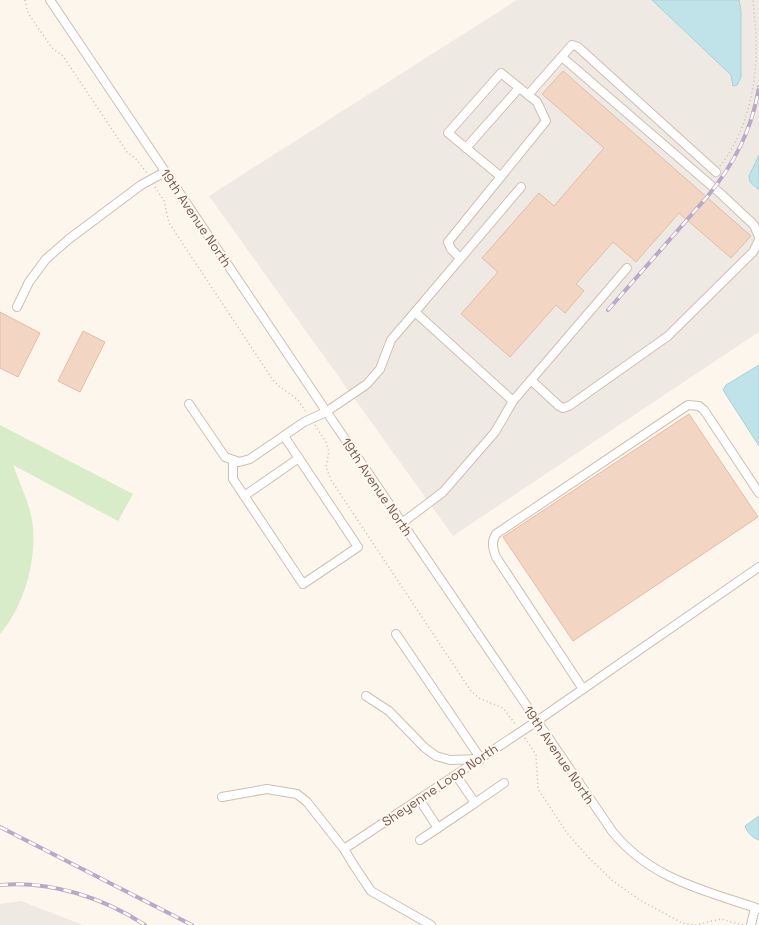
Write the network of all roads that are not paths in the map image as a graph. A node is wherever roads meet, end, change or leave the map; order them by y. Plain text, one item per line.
1 (50, 0) edge
2 (562, 57) junction
3 (519, 88) junction
4 (528, 95) junction
5 (466, 148) junction
6 (165, 172) junction
7 (716, 172) road end
8 (500, 176) junction
9 (520, 187) dead end
10 (759, 237) edge
11 (759, 240) edge
12 (460, 258) junction
13 (627, 268) dead end
14 (17, 307) dead end
15 (415, 312) junction
16 (531, 380) junction
17 (513, 401) junction
18 (189, 404) dead end
19 (326, 412) junction
20 (284, 436) junction
21 (299, 458) junction
22 (233, 460) junction
23 (759, 493) edge
24 (244, 496) junction
25 (402, 523) junction
26 (759, 567) edge
27 (396, 634) dead end
28 (583, 689) junction
29 (366, 696) dead end
30 (537, 721) junction
31 (481, 758) junction
32 (456, 775) junction
33 (504, 783) dead end
34 (222, 797) dead end
35 (419, 799) junction
36 (475, 803) junction
37 (438, 828) junction
38 (420, 840) dead end
39 (344, 849) junction
40 (757, 908) edge
41 (431, 925) edge
42 (751, 925) edge

1 - 6 street, 19th Avenue North
2 - 4 street
2 - 7 street
2 - 10 street
3 - 4 street
3 - 5 street
3 - 5 street
4 - 8 street
5 - 8 street
6 - 14 street
6 - 19 street, 19th Avenue North
8 - 12 street
9 - 12 street
11 - 16 street
12 - 15 street
13 - 16 street
15 - 17 street
15 - 19 street
16 - 17 street
17 - 25 street
18 - 22 street
19 - 20 street
19 - 25 street, 19th Avenue North
20 - 21 street
20 - 22 street
21 - 24 street
21 - 24 street
22 - 24 street
23 - 28 street
25 - 30 street, 19th Avenue North
26 - 28 street, Sheyenne Loop North
27 - 31 street
28 - 30 street, Sheyenne Loop North
29 - 31 street
30 - 31 street, Sheyenne Loop North
30 - 40 street, 19th Avenue North
31 - 32 street, Sheyenne Loop North
32 - 35 street, Sheyenne Loop North
32 - 36 street
33 - 36 street
34 - 39 street
35 - 37 street
35 - 39 street, Sheyenne Loop North
36 - 37 street
37 - 38 street
39 - 41 street
40 - 42 street

